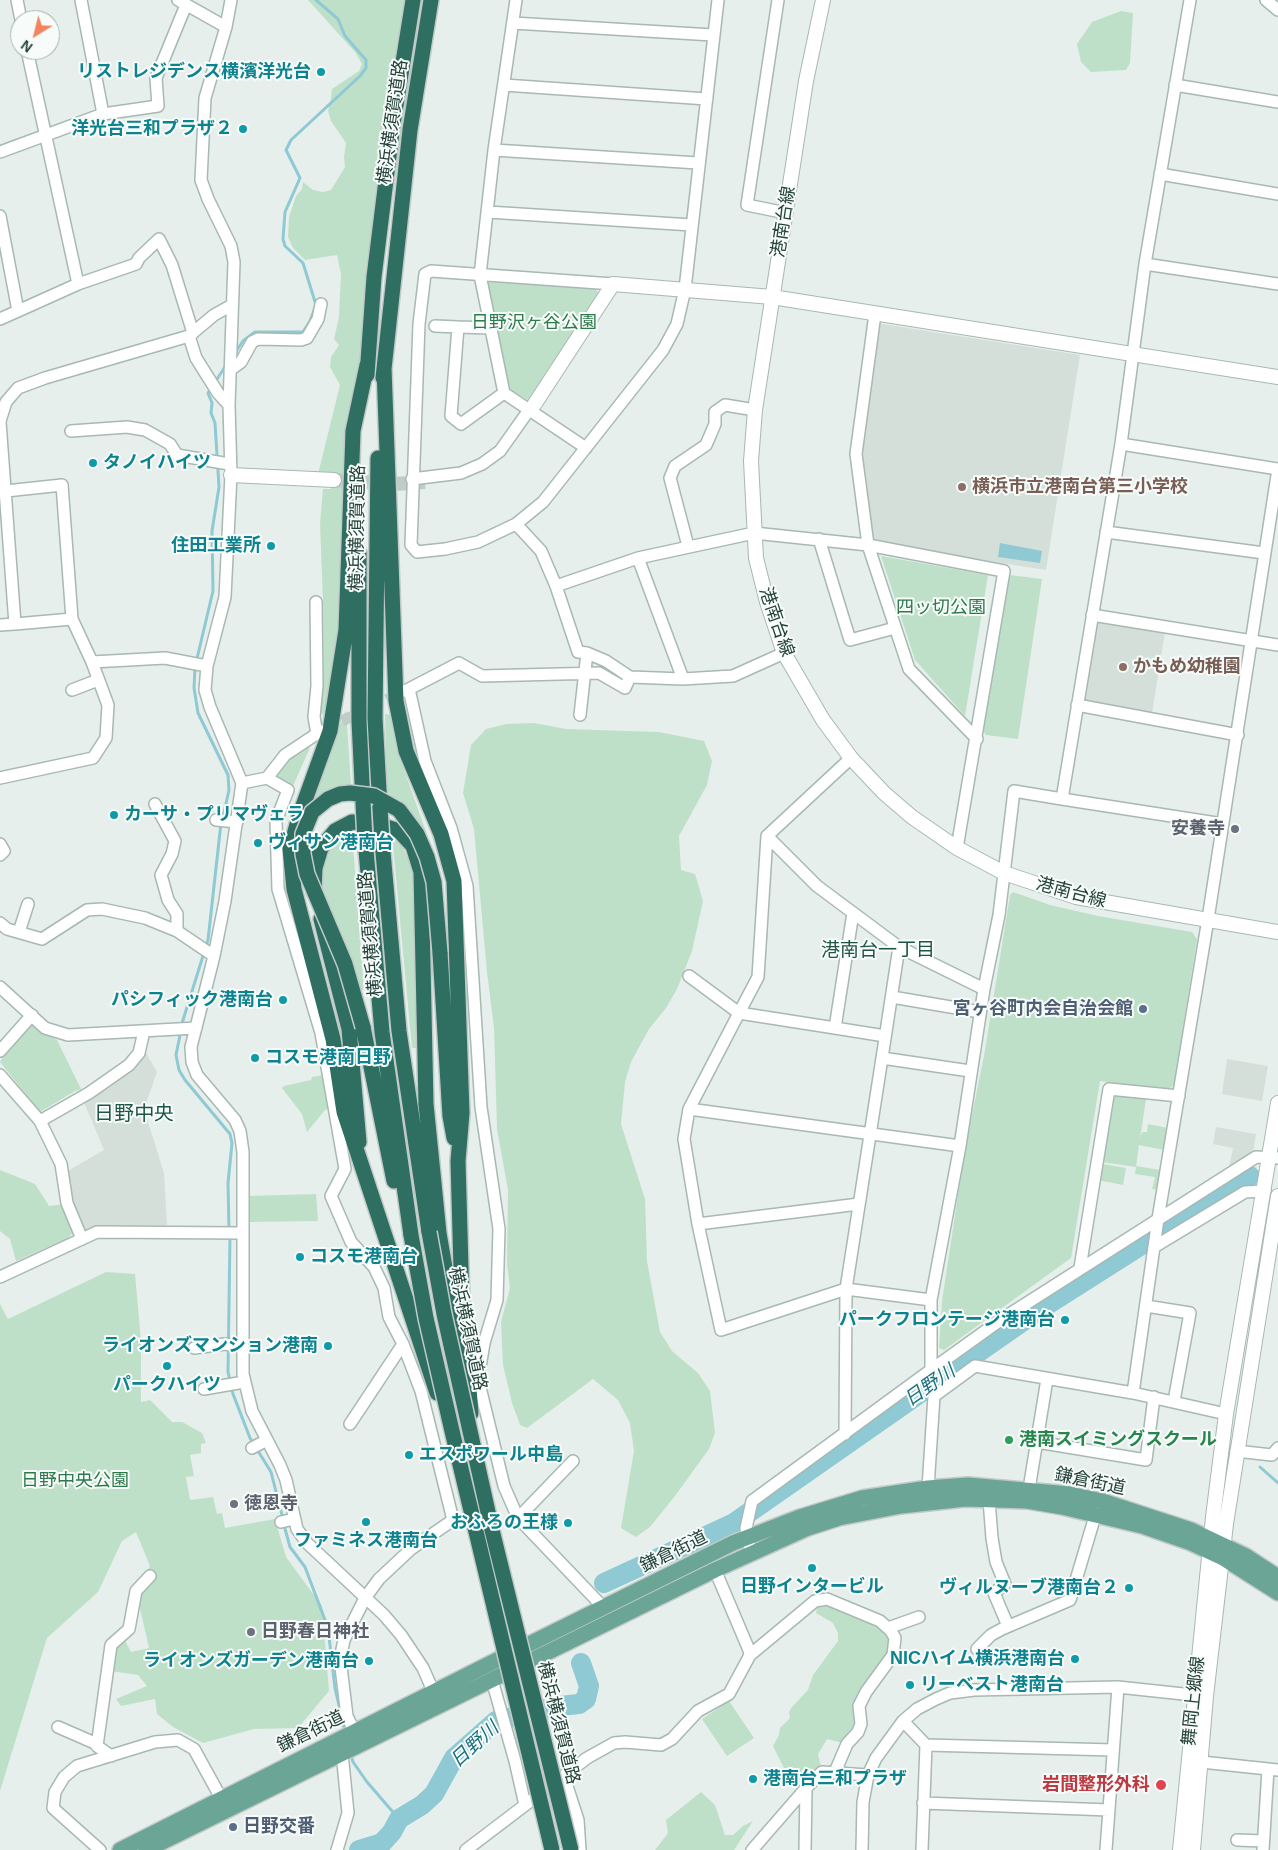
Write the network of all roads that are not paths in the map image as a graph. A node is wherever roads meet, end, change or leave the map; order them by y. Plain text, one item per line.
1 (81, 0) edge
2 (231, 0) edge
3 (412, 0) edge
4 (431, 0) edge
5 (516, 0) edge
6 (718, 0) edge
7 (778, 0) edge
8 (823, 0) edge
9 (1190, 0) edge
10 (1266, 0) edge
11 (182, 2) edge
12 (1278, 10) edge
13 (513, 23) junction
14 (226, 27) junction
15 (713, 36) junction
16 (29, 60) edge
17 (504, 85) junction
18 (1174, 85) junction
19 (706, 99) junction
20 (1278, 102) edge
21 (103, 114) junction
22 (44, 136) junction
23 (494, 150) junction
24 (0, 152) edge
25 (698, 164) junction
26 (1160, 174) junction
27 (1278, 194) edge
28 (488, 212) junction
29 (786, 213) junction
30 (0, 216) edge
31 (692, 224) junction
32 (1145, 264) junction
33 (480, 275) junction
34 (78, 284) junction
35 (614, 284) junction
36 (1278, 284) edge
37 (685, 289) junction
38 (772, 297) junction
39 (321, 304) dead end
40 (232, 305) junction
41 (18, 311) junction
42 (875, 314) junction
43 (0, 319) edge
44 (435, 326) dead end
45 (458, 327) junction
46 (490, 328) junction
47 (191, 334) junction
48 (1134, 355) junction
49 (367, 365) junction
50 (384, 368) junction
51 (230, 370) junction
52 (1278, 377) edge
53 (504, 393) junction
54 (229, 405) junction
55 (532, 407) junction
56 (755, 410) junction
57 (0, 421) edge
58 (71, 431) dead end
59 (1121, 444) junction
60 (586, 448) junction
61 (229, 468) junction
62 (1278, 469) edge
63 (334, 480) tunnel mouth
64 (412, 480) junction
65 (6, 491) junction
66 (516, 524) junction
67 (1106, 532) junction
68 (754, 533) junction
69 (819, 539) junction
70 (868, 545) junction
71 (688, 546) junction
72 (1264, 553) junction
73 (638, 558) junction
74 (556, 586) junction
75 (316, 602) dead end
76 (1092, 615) junction
77 (72, 619) junction
78 (15, 624) junction
79 (0, 625) edge
80 (895, 628) junction
81 (1253, 640) junction
82 (1278, 644) edge
83 (784, 652) junction
84 (587, 653) junction
85 (92, 662) junction
86 (205, 666) junction
87 (585, 674) junction
88 (630, 677) junction
89 (683, 679) junction
90 (98, 680) junction
91 (72, 690) dead end
92 (1077, 706) junction
93 (580, 714) dead end
94 (1238, 735) junction
95 (977, 739) junction
96 (851, 758) junction
97 (235, 776) junction
98 (0, 778) edge
99 (267, 778) junction
100 (1062, 799) junction
101 (155, 804) dead end
102 (216, 820) dead end
103 (233, 822) junction
104 (1223, 824) junction
105 (767, 836) junction
106 (0, 844) edge
107 (957, 848) junction
108 (0, 855) edge
109 (1004, 873) junction
110 (28, 904) dead end
111 (853, 913) junction
112 (1208, 919) junction
113 (0, 923) edge
114 (177, 931) junction
115 (19, 932) junction
116 (1278, 932) edge
117 (899, 947) junction
118 (213, 955) junction
119 (689, 976) dead end
120 (0, 987) edge
121 (984, 989) junction
122 (892, 997) junction
123 (980, 1012) junction
124 (739, 1014) junction
125 (32, 1016) junction
126 (192, 1028) junction
127 (835, 1028) junction
128 (144, 1031) junction
129 (885, 1036) junction
130 (0, 1051) edge
131 (882, 1058) junction
132 (970, 1072) junction
133 (0, 1075) edge
134 (1179, 1096) junction
135 (1278, 1103) edge
136 (689, 1109) junction
137 (40, 1121) junction
138 (870, 1132) junction
139 (960, 1146) junction
140 (1274, 1158) edge
141 (360, 1161) junction
142 (458, 1161) junction
143 (1271, 1193) edge
144 (859, 1204) junction
145 (1158, 1219) junction
146 (698, 1224) junction
147 (434, 1232) junction
148 (239, 1233) junction
149 (411, 1234) junction
150 (82, 1239) junction
151 (1154, 1247) junction
152 (1080, 1268) junction
153 (0, 1277) edge
154 (846, 1289) junction
155 (931, 1300) junction
156 (1146, 1306) junction
157 (403, 1344) junction
158 (235, 1346) junction
159 (194, 1348) dead end
160 (931, 1371) junction
161 (1047, 1379) junction
162 (237, 1384) junction
163 (204, 1389) dead end
164 (1133, 1393) junction
165 (934, 1396) junction
166 (1154, 1397) junction
167 (1174, 1401) junction
168 (1226, 1414) junction
169 (350, 1424) dead end
170 (844, 1434) junction
171 (1037, 1442) junction
172 (1278, 1448) edge
173 (1236, 1451) junction
174 (573, 1462) dead end
175 (928, 1488) junction
176 (1029, 1489) junction
177 (989, 1500) junction
178 (1096, 1514) junction
179 (518, 1518) junction
180 (748, 1540) junction
181 (1217, 1549) junction
182 (715, 1570) junction
183 (150, 1576) dead end
184 (1278, 1577) edge
185 (1278, 1593) edge
186 (365, 1598) junction
187 (603, 1607) junction
188 (919, 1617) dead end
189 (1008, 1626) junction
190 (888, 1628) junction
191 (527, 1645) junction
192 (977, 1649) dead end
193 (750, 1655) junction
194 (499, 1659) junction
195 (532, 1661) junction
196 (498, 1678) junction
197 (1118, 1687) junction
198 (434, 1692) junction
199 (1200, 1696) junction
200 (903, 1721) junction
201 (58, 1727) dead end
202 (350, 1742) junction
203 (97, 1744) junction
204 (926, 1745) junction
205 (1113, 1750) junction
206 (111, 1756) junction
207 (1194, 1761) junction
208 (1273, 1770) edge
209 (834, 1772) junction
210 (868, 1775) junction
211 (564, 1777) junction
212 (806, 1788) junction
213 (221, 1798) junction
214 (923, 1802) junction
215 (525, 1805) junction
216 (1109, 1810) junction
217 (1237, 1840) dead end
218 (1263, 1846) edge
219 (100, 1850) edge
220 (120, 1850) edge
221 (146, 1850) edge
222 (337, 1850) edge
223 (466, 1850) edge
224 (552, 1850) edge
225 (571, 1850) edge
226 (580, 1850) edge
227 (752, 1850) edge
228 (805, 1850) edge
229 (862, 1850) edge
230 (922, 1850) edge
231 (1106, 1850) edge
232 (1180, 1850) edge
233 (1193, 1850) edge

1 - 21 street
2 - 14 street
3 - 49 highway, 横浜横須賀道路
4 - 50 highway, 横浜横須賀道路
5 - 13 street
6 - 15 street
7 - 29 street
8 - 29 street, 港南台線
9 - 18 street
10 - 12 street
11 - 14 street
11 - 21 street
13 - 15 street
13 - 17 street
14 - 40 street
15 - 19 street
16 - 22 street
17 - 19 street
17 - 23 street
18 - 20 street
18 - 26 street
19 - 25 street
21 - 22 street
22 - 24 street
22 - 34 street
23 - 25 street
23 - 28 street
25 - 31 street
26 - 27 street
26 - 32 street
28 - 31 street
28 - 33 street
29 - 38 street, 港南台線
30 - 41 street
31 - 37 street
32 - 36 street
32 - 48 street
33 - 35 street
33 - 46 street
33 - 64 street
34 - 41 street
34 - 47 street
35 - 37 street
35 - 55 street
37 - 38 street
37 - 60 street
38 - 42 street
38 - 56 street, 港南台線
39 - 51 street
40 - 47 street
40 - 51 street
41 - 43 street
42 - 48 street
42 - 70 street
44 - 45 street
45 - 46 street
45 - 53 street
46 - 53 street
47 - 54 street
47 - 57 street
48 - 52 street
48 - 59 street
49 - 141 highway
49 - 149 highway, 横浜横須賀道路, bridge
50 - 142 highway
50 - 147 highway, 横浜横須賀道路, bridge
51 - 54 street
53 - 55 street
54 - 61 street
55 - 60 street
55 - 64 street
56 - 68 street, 港南台線
56 - 71 street
57 - 65 street
58 - 61 street
59 - 62 street
59 - 67 street
60 - 66 street
61 - 63 street
61 - 86 street
62 - 72 street
64 - 66 street
65 - 77 street
65 - 78 street
66 - 74 street
67 - 72 street
67 - 76 street
68 - 69 street
68 - 71 street
68 - 83 street, 港南台線
69 - 70 street
69 - 80 street
70 - 80 street
70 - 95 street
71 - 73 street
72 - 81 street
73 - 74 street
73 - 89 street
74 - 84 street
75 - 99 street
76 - 81 street
76 - 92 street
77 - 78 street
77 - 85 street
78 - 79 street
80 - 95 street
81 - 82 street
81 - 94 street
83 - 89 street
83 - 96 street, 港南台線
84 - 87 street
84 - 88 street
85 - 86 street
85 - 90 street
86 - 97 street
87 - 88 street
87 - 93 street
87 - 179 street
88 - 89 street
90 - 91 street
90 - 98 street
92 - 94 street
92 - 100 street
94 - 104 street
95 - 107 street
96 - 105 street
96 - 107 street, 港南台線
97 - 99 street
97 - 103 street
99 - 157 street
100 - 104 street
100 - 109 street
101 - 114 street
102 - 103 street
103 - 118 street
104 - 112 street
105 - 111 street
105 - 124 street
106 - 108 street
107 - 109 street, 港南台線
109 - 112 street, 港南台線
109 - 121 street
110 - 115 street
111 - 117 street
111 - 127 street
112 - 116 street, 港南台線
112 - 134 street
113 - 115 street
114 - 115 street
114 - 118 street
117 - 121 street
117 - 122 street
118 - 126 street
119 - 124 street
120 - 125 street
121 - 123 street
122 - 123 street
122 - 129 street
123 - 132 street
124 - 127 street
124 - 136 street
125 - 128 street
125 - 130 street
126 - 128 street
126 - 148 street
127 - 129 street
128 - 137 street
129 - 131 street
131 - 132 street
131 - 138 street
132 - 139 street
133 - 137 street
134 - 145 street
134 - 152 street
135 - 140 street
136 - 138 street
136 - 146 street
137 - 150 street
138 - 139 street
138 - 144 street
139 - 155 street
140 - 143 street
140 - 145 street
141 - 147 highway
141 - 194 highway
142 - 149 highway, bridge
142 - 191 highway
143 - 151 street
143 - 168 street
143 - 173 street
144 - 146 street
144 - 154 street
145 - 151 street
145 - 152 street
146 - 154 street
147 - 225 highway, 横浜横須賀道路, bridge
148 - 150 street
148 - 158 street
149 - 224 highway, 横浜横須賀道路, bridge
150 - 153 street
151 - 156 street
152 - 160 street
154 - 155 street
154 - 170 street
155 - 160 street
156 - 164 street
156 - 167 street
157 - 169 street
157 - 186 street
158 - 159 street
158 - 162 street
160 - 165 street
160 - 170 street
161 - 164 street
161 - 165 street
161 - 171 street
162 - 163 street
162 - 186 street
164 - 166 street
165 - 175 street
166 - 167 street
166 - 171 street
167 - 168 street
168 - 181 street
170 - 180 street
171 - 176 street
172 - 173 street
173 - 181 street
174 - 179 street
175 - 176 main road, 鎌倉街道
175 - 180 main road, 鎌倉街道
176 - 181 main road, 鎌倉街道
177 - 178 main road, 鎌倉街道
177 - 180 main road, 鎌倉街道
177 - 189 street
178 - 181 main road, 鎌倉街道
178 - 189 street
179 - 187 street
180 - 182 main road, 鎌倉街道
180 - 187 main road, 鎌倉街道
181 - 184 main road, 鎌倉街道
181 - 185 main road, 鎌倉街道
181 - 199 street, 舞岡上郷線
182 - 193 street
182 - 195 main road, 鎌倉街道
183 - 203 street
186 - 198 street
186 - 202 street
187 - 191 main road, 鎌倉街道
188 - 190 street
189 - 192 street
190 - 193 street
190 - 209 street
191 - 194 main road, 鎌倉街道
191 - 195 highway
193 - 211 street
194 - 196 highway
194 - 198 main road, 鎌倉街道
195 - 196 main road, 鎌倉街道
196 - 202 main road, 鎌倉街道
196 - 215 street
197 - 199 street
197 - 200 street
197 - 205 street
198 - 202 main road, 鎌倉街道
199 - 207 street, 舞岡上郷線
200 - 204 street
200 - 210 street
201 - 203 street
202 - 213 main road, 鎌倉街道
202 - 221 main road, 鎌倉街道
202 - 222 street
203 - 206 street
204 - 205 street
204 - 214 street
205 - 216 street
206 - 213 street
206 - 219 street
207 - 208 street
207 - 232 street, 舞岡上郷線
207 - 233 street, 舞岡上郷線
208 - 218 street
209 - 210 street
209 - 212 street
210 - 229 street
211 - 215 street
211 - 226 street
212 - 227 street
212 - 228 street
213 - 220 main road, 鎌倉街道
214 - 216 street
214 - 230 street
215 - 223 street
216 - 231 street
217 - 218 street

